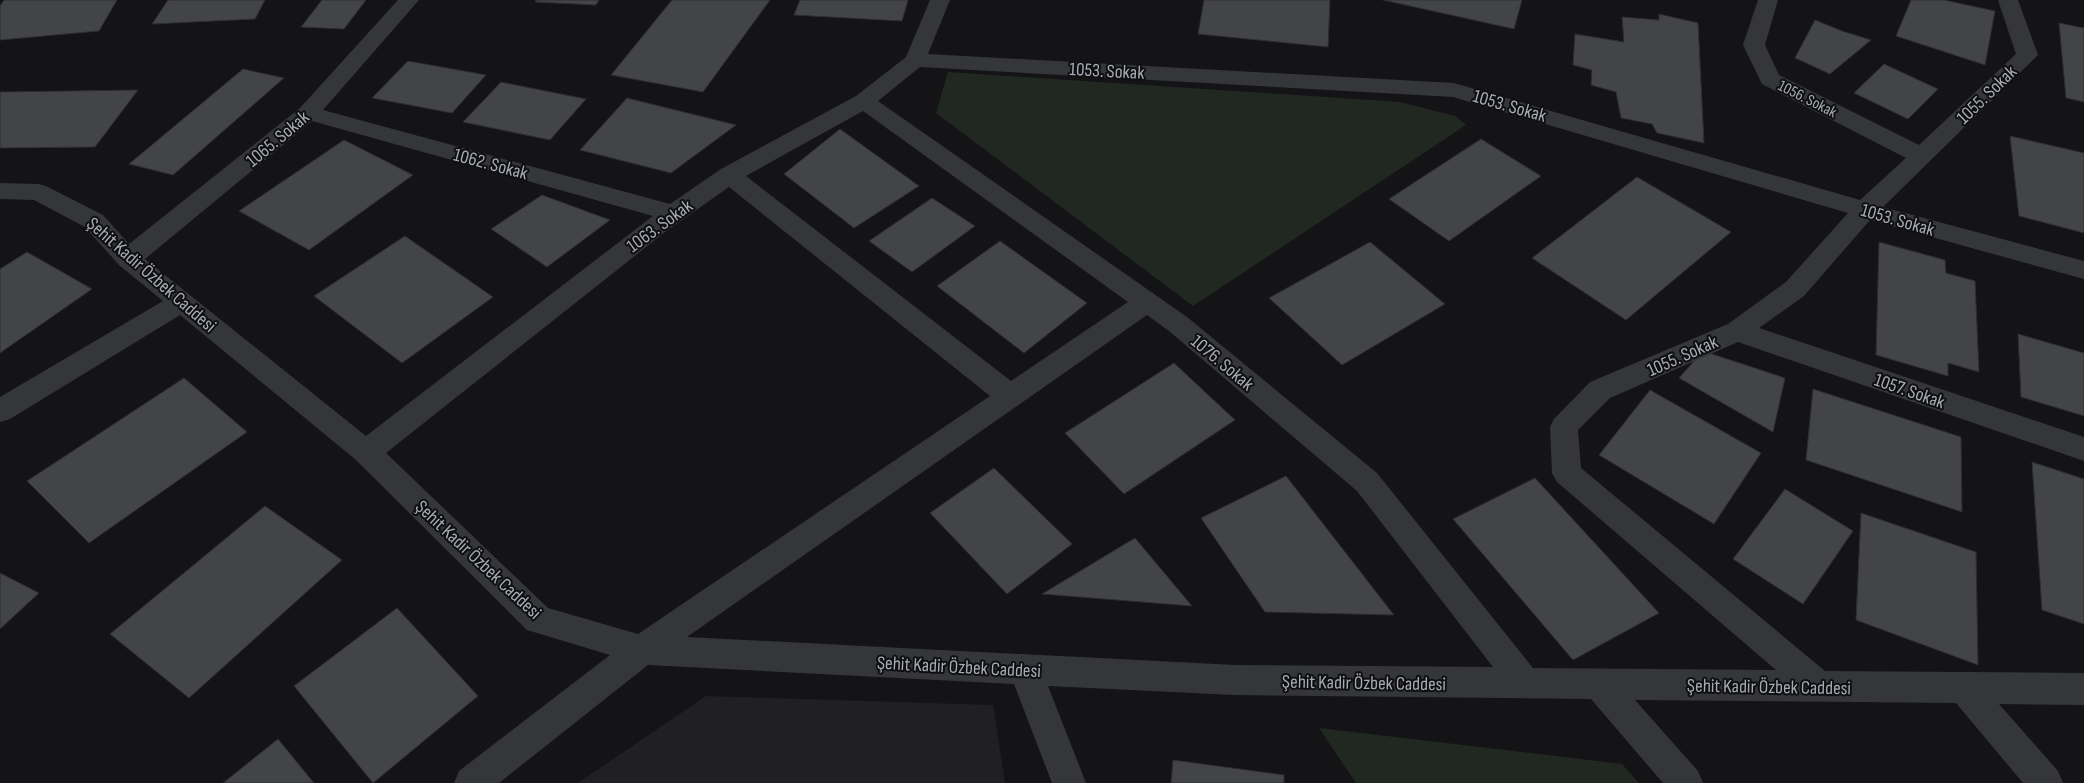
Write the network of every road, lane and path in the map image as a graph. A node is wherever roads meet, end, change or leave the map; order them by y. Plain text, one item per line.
1 (409, 0) edge
2 (940, 0) edge
3 (1768, 0) edge
4 (2008, 0) edge
5 (915, 60) junction
6 (864, 101) junction
7 (308, 113) junction
8 (1921, 156) junction
9 (729, 175) junction
10 (0, 191) edge
11 (1865, 210) junction
12 (674, 214) junction
13 (128, 259) junction
14 (2084, 270) edge
15 (182, 302) junction
16 (1147, 302) junction
17 (1737, 331) junction
18 (1010, 396) junction
19 (0, 411) edge
20 (2084, 449) edge
21 (366, 452) junction
22 (642, 650) junction
23 (1025, 670) junction
24 (1526, 684) junction
25 (1599, 684) junction
26 (1820, 687) junction
27 (1964, 688) junction
28 (2084, 689) edge
29 (471, 783) edge
30 (1069, 783) edge
31 (1686, 783) edge
32 (2046, 783) edge

1 - 7 street, 1065. Sokak
2 - 5 street, 1063. Sokak
3 - 8 street, 1056. Sokak
4 - 8 street, 1055. Sokak
5 - 6 street, 1063. Sokak
5 - 11 street, 1053. Sokak
6 - 9 street, 1063. Sokak
6 - 16 street, 1076. Sokak
7 - 12 street, 1062. Sokak
7 - 13 street, 1065. Sokak
8 - 11 street, 1055. Sokak
9 - 12 street, 1063. Sokak
9 - 18 street
10 - 13 street, Şehit Kadir Özbek Caddesi
11 - 14 street, 1053. Sokak
11 - 17 street, 1055. Sokak
12 - 21 street, 1063. Sokak
13 - 15 street, Şehit Kadir Özbek Caddesi
15 - 19 street
15 - 21 street, Şehit Kadir Özbek Caddesi
16 - 18 street
16 - 24 street, 1076. Sokak
17 - 20 street, 1057. Sokak
17 - 26 street, 1055. Sokak
18 - 22 street
21 - 22 street, Şehit Kadir Özbek Caddesi
22 - 23 street, Şehit Kadir Özbek Caddesi
22 - 29 street
23 - 24 street, Şehit Kadir Özbek Caddesi
23 - 30 street
24 - 25 street, Şehit Kadir Özbek Caddesi
25 - 26 street, Şehit Kadir Özbek Caddesi
25 - 31 street
26 - 27 street, Şehit Kadir Özbek Caddesi
27 - 28 street, Şehit Kadir Özbek Caddesi
27 - 32 street

